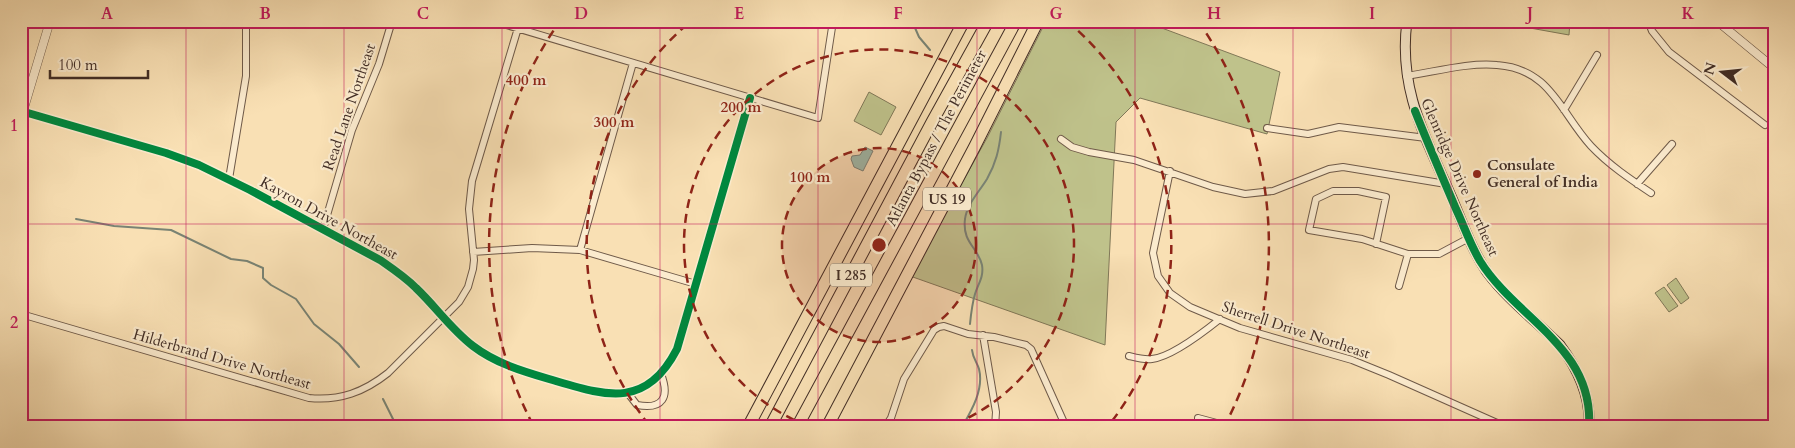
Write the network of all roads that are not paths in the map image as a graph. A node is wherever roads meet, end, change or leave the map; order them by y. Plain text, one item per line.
1 (50, 21) edge
2 (246, 21) edge
3 (392, 21) edge
4 (493, 21) edge
5 (833, 21) edge
6 (964, 21) edge
7 (988, 21) edge
8 (1016, 21) edge
9 (1038, 21) edge
10 (1406, 21) edge
11 (1648, 21) edge
12 (1717, 21) edge
13 (518, 28) junction
14 (1597, 55) dead end
15 (633, 63) junction
16 (1774, 68) edge
17 (1406, 76) junction
18 (750, 98) junction
19 (1564, 110) junction
20 (22, 113) edge
21 (1765, 125) dead end
22 (1267, 128) dead end
23 (1426, 138) junction
24 (1061, 139) dead end
25 (1672, 144) dead end
26 (1170, 171) junction
27 (229, 179) junction
28 (1446, 184) junction
29 (1637, 184) junction
30 (1651, 193) dead end
31 (322, 229) junction
32 (1469, 238) junction
33 (1376, 244) junction
34 (580, 250) junction
35 (473, 252) junction
36 (1408, 254) junction
37 (696, 284) junction
38 (1399, 286) dead end
39 (21, 314) edge
40 (444, 318) junction
41 (1220, 319) junction
42 (983, 335) junction
43 (1129, 356) dead end
44 (661, 374) junction
45 (853, 375) junction
46 (628, 392) junction
47 (1228, 426) edge
48 (748, 427) edge
49 (770, 427) edge
50 (797, 427) edge
51 (827, 427) edge
52 (834, 427) edge
53 (885, 427) edge
54 (994, 427) edge
55 (1066, 427) edge
56 (1198, 427) edge
57 (1234, 427) edge
58 (1506, 427) edge
59 (1589, 427) edge

1 - 20 street
2 - 27 street
3 - 31 street, Read Lane Northeast
4 - 13 street
5 - 18 street
6 - 48 highway
7 - 49 highway, Atlanta Bypass / The Perimeter / I 285
8 - 50 highway, Atlanta Bypass / The Perimeter / I 285
9 - 45 highway, US 19
10 - 17 main road, Glenridge Drive Northeast
11 - 21 street
12 - 16 street
13 - 15 street
13 - 35 street, Hilderbrand Drive Northeast
14 - 19 street
15 - 18 street
15 - 34 street
17 - 19 street
17 - 23 main road, Glenridge Drive Northeast
18 - 37 street, Kayron Drive Northeast
19 - 29 street
20 - 27 street, Kayron Drive Northeast
22 - 23 street
23 - 28 main road, Glenridge Drive Northeast
24 - 26 street
25 - 29 street
26 - 28 street
26 - 41 street, Sherrell Drive Northeast
27 - 31 street, Kayron Drive Northeast
28 - 32 main road, Glenridge Drive Northeast
29 - 30 street
31 - 40 street, Kayron Drive Northeast
32 - 36 street
32 - 59 main road, Glenridge Drive Northeast
33 - 33 street
33 - 36 street
34 - 35 street
34 - 37 street
35 - 40 street, Hilderbrand Drive Northeast
36 - 38 street
37 - 44 street, Kayron Drive Northeast
39 - 40 street, Hilderbrand Drive Northeast
40 - 46 street, Kayron Drive Northeast
41 - 43 street
41 - 58 street, Sherrell Drive Northeast
42 - 53 street
42 - 54 street
42 - 55 street
44 - 46 street, Kayron Drive Northeast
44 - 46 street
45 - 51 highway
45 - 52 highway
47 - 56 street
47 - 57 street

